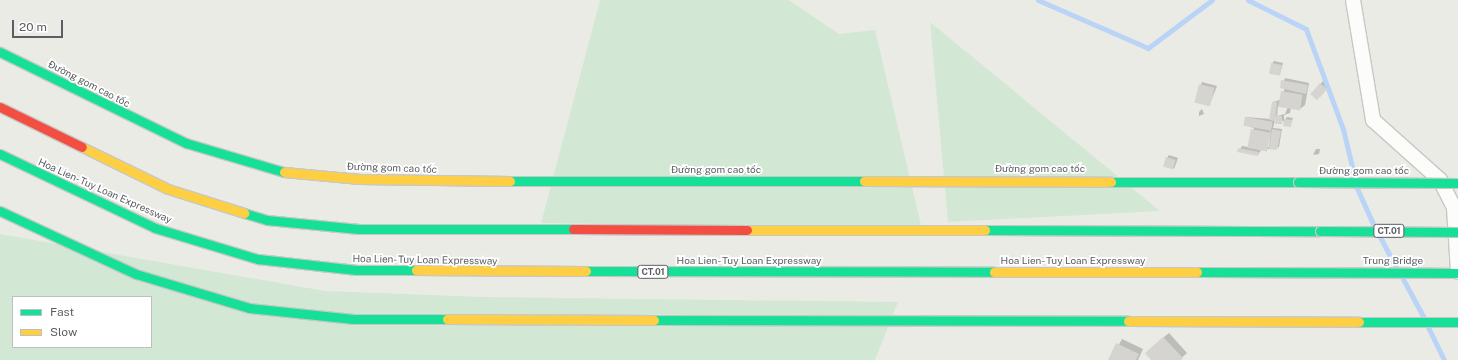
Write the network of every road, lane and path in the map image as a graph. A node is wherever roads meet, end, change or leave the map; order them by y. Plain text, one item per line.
1 (1353, 0) edge
2 (0, 52) edge
3 (0, 107) edge
4 (0, 154) edge
5 (1458, 183) edge
6 (0, 211) edge
7 (1458, 232) edge
8 (1329, 272) joint
9 (1458, 272) edge
10 (1458, 322) edge

1 - 9 street
2 - 5 main road, Đường gom cao tốc, bridge
3 - 7 main road, CT.01, bridge
4 - 8 main road, Hoa Lien- Tuy Loan Expressway / CT.01
6 - 10 main road
8 - 9 main road, Trung Bridge / CT.01

